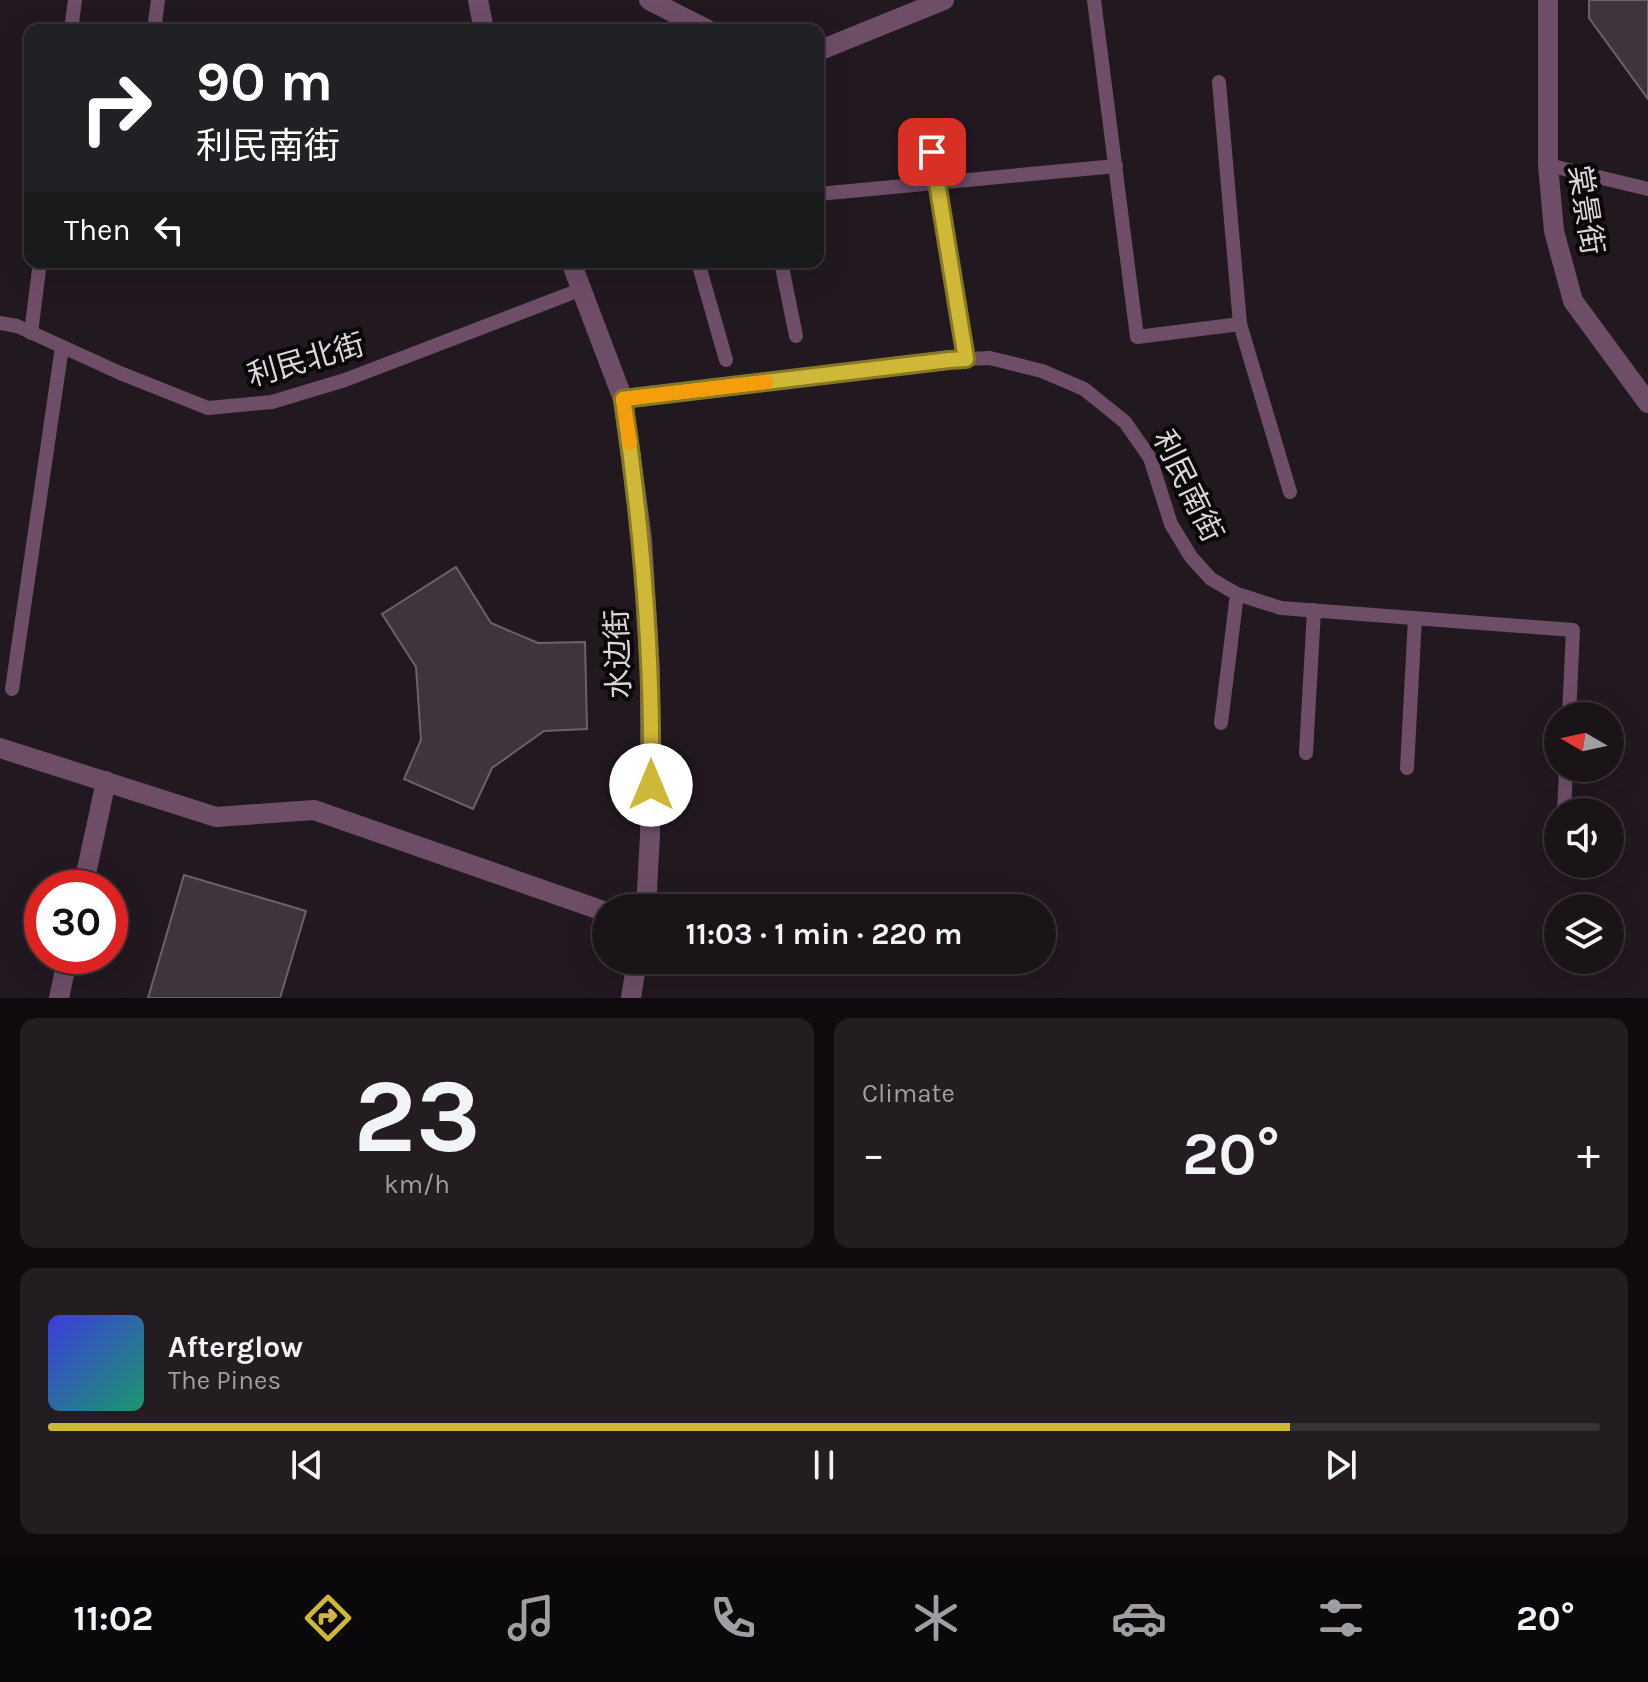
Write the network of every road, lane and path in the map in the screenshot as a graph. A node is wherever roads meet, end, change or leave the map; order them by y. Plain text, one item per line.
1 (75, 0) edge
2 (158, 0) edge
3 (478, 0) edge
4 (649, 0) edge
5 (944, 0) edge
6 (1094, 0) edge
7 (1548, 0) edge
8 (72, 24) edge
9 (155, 24) edge
10 (483, 24) edge
11 (696, 24) edge
12 (824, 49) edge
13 (1219, 82) dead end
14 (932, 152) dead end
15 (1548, 165) junction
16 (1116, 166) junction
17 (937, 182) junction
18 (1648, 189) edge
19 (824, 193) edge
20 (39, 268) edge
21 (573, 268) edge
22 (700, 268) edge
23 (782, 268) edge
24 (582, 289) junction
25 (0, 323) edge
26 (1240, 324) junction
27 (31, 333) junction
28 (796, 336) dead end
29 (62, 347) junction
30 (966, 359) junction
31 (726, 360) dead end
32 (623, 399) junction
33 (1648, 403) edge
34 (1290, 492) dead end
35 (1237, 594) junction
36 (1314, 610) junction
37 (1415, 618) junction
38 (12, 689) dead end
39 (1570, 702) edge
40 (1221, 723) dead end
41 (0, 748) edge
42 (1306, 753) dead end
43 (1407, 768) dead end
44 (106, 781) junction
45 (87, 870) edge
46 (647, 894) edge
47 (592, 907) edge
48 (64, 974) edge
49 (635, 974) edge
50 (59, 998) edge
51 (631, 998) edge

1 - 8 lane
2 - 9 lane
3 - 10 street
4 - 11 street
5 - 12 street
6 - 16 lane
7 - 15 street, 棠景街
13 - 26 lane
14 - 17 lane
15 - 18 lane
15 - 33 street, 棠景街
16 - 17 lane
16 - 26 lane
17 - 19 lane
17 - 30 lane
20 - 27 lane
21 - 24 street, 水边街
22 - 31 lane
23 - 28 lane
24 - 29 lane, 利民北街
24 - 32 street, 水边街
25 - 27 lane, 利民北街
26 - 34 lane
27 - 29 lane, 利民北街
29 - 38 lane
30 - 32 lane, 利民南街
30 - 35 lane, 利民南街
32 - 46 street, 水边街
35 - 36 lane, 利民南街
35 - 40 lane
36 - 37 lane, 利民南街
36 - 42 lane
37 - 39 lane, 利民南街
37 - 43 lane
41 - 44 street
44 - 45 street
44 - 47 street
48 - 50 street
49 - 51 street

